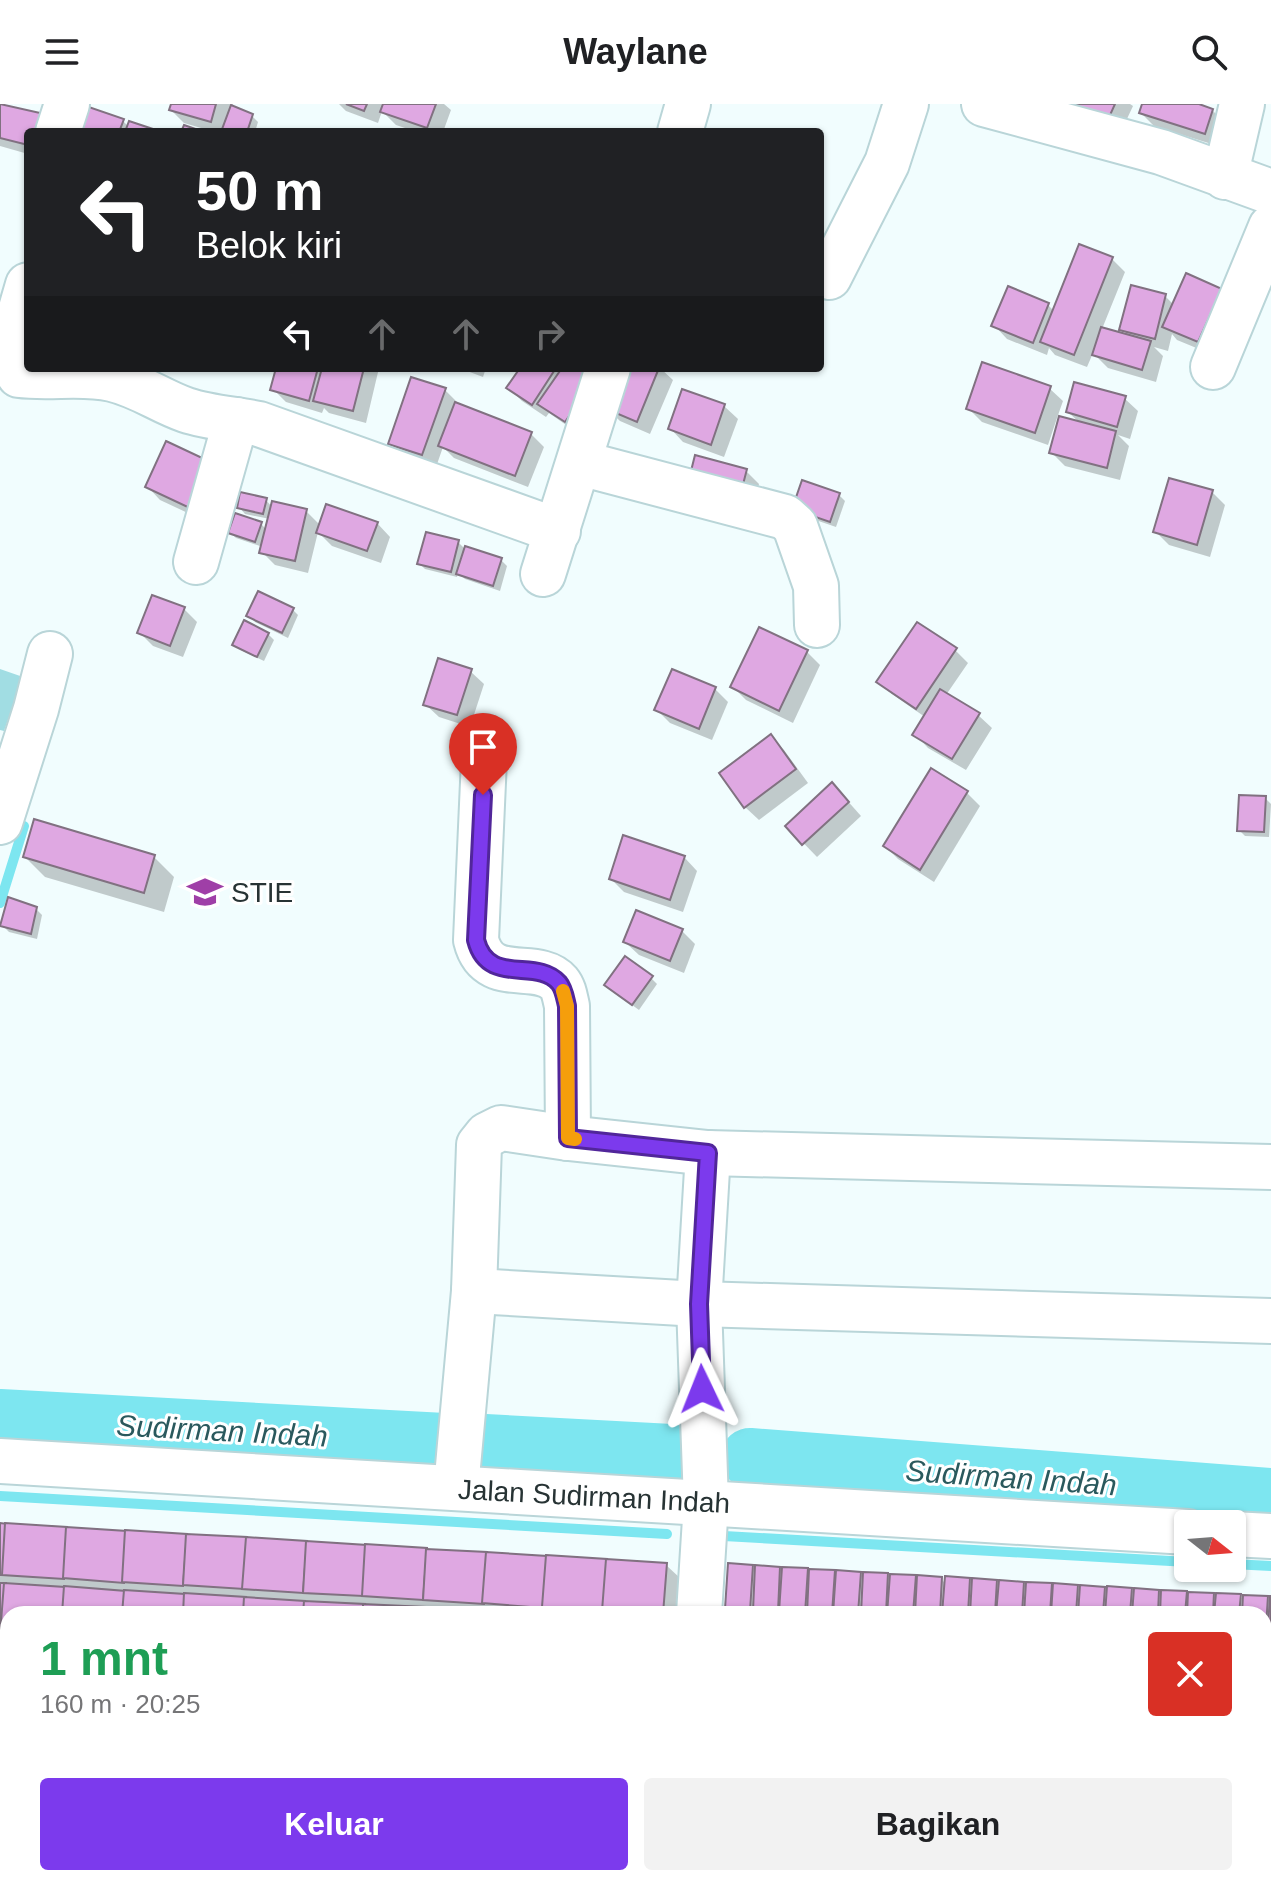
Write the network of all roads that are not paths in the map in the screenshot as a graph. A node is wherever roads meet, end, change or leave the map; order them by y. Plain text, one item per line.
1 (67, 104) edge
2 (688, 104) edge
3 (906, 104) edge
4 (984, 104) edge
5 (1242, 104) edge
6 (59, 128) edge
7 (681, 128) edge
8 (1225, 177) junction
9 (1271, 192) edge
10 (1271, 227) edge
11 (0, 277) edge
12 (829, 277) dead end
13 (24, 284) edge
14 (24, 299) edge
15 (1213, 367) dead end
16 (607, 372) edge
17 (236, 420) junction
18 (580, 463) junction
19 (558, 531) junction
20 (196, 562) dead end
21 (543, 574) dead end
22 (817, 625) dead end
23 (50, 654) dead end
24 (485, 737) dead end
25 (7, 776) edge
26 (0, 822) edge
27 (568, 1138) junction
28 (708, 1153) junction
29 (1271, 1167) edge
30 (474, 1291) junction
31 (699, 1304) junction
32 (1271, 1321) edge
33 (0, 1461) edge
34 (456, 1488) junction
35 (706, 1503) junction
36 (1174, 1531) edge
37 (1246, 1535) edge
38 (1271, 1536) edge
39 (700, 1606) edge

1 - 6 street
2 - 7 street
3 - 12 street
4 - 8 street
5 - 8 street
8 - 9 street
10 - 15 street
11 - 13 street
14 - 17 street
16 - 18 street
17 - 19 street
17 - 20 street
18 - 19 street
18 - 22 street
19 - 21 street
23 - 25 street
24 - 27 street
25 - 26 street
27 - 28 street
27 - 30 street
28 - 29 street
28 - 31 street
30 - 31 street
30 - 34 street
31 - 32 street
31 - 35 street
33 - 34 street, Jalan Sudirman Indah
34 - 35 street, Jalan Sudirman Indah
35 - 36 street, Jalan Sudirman Indah
35 - 39 street
37 - 38 street

